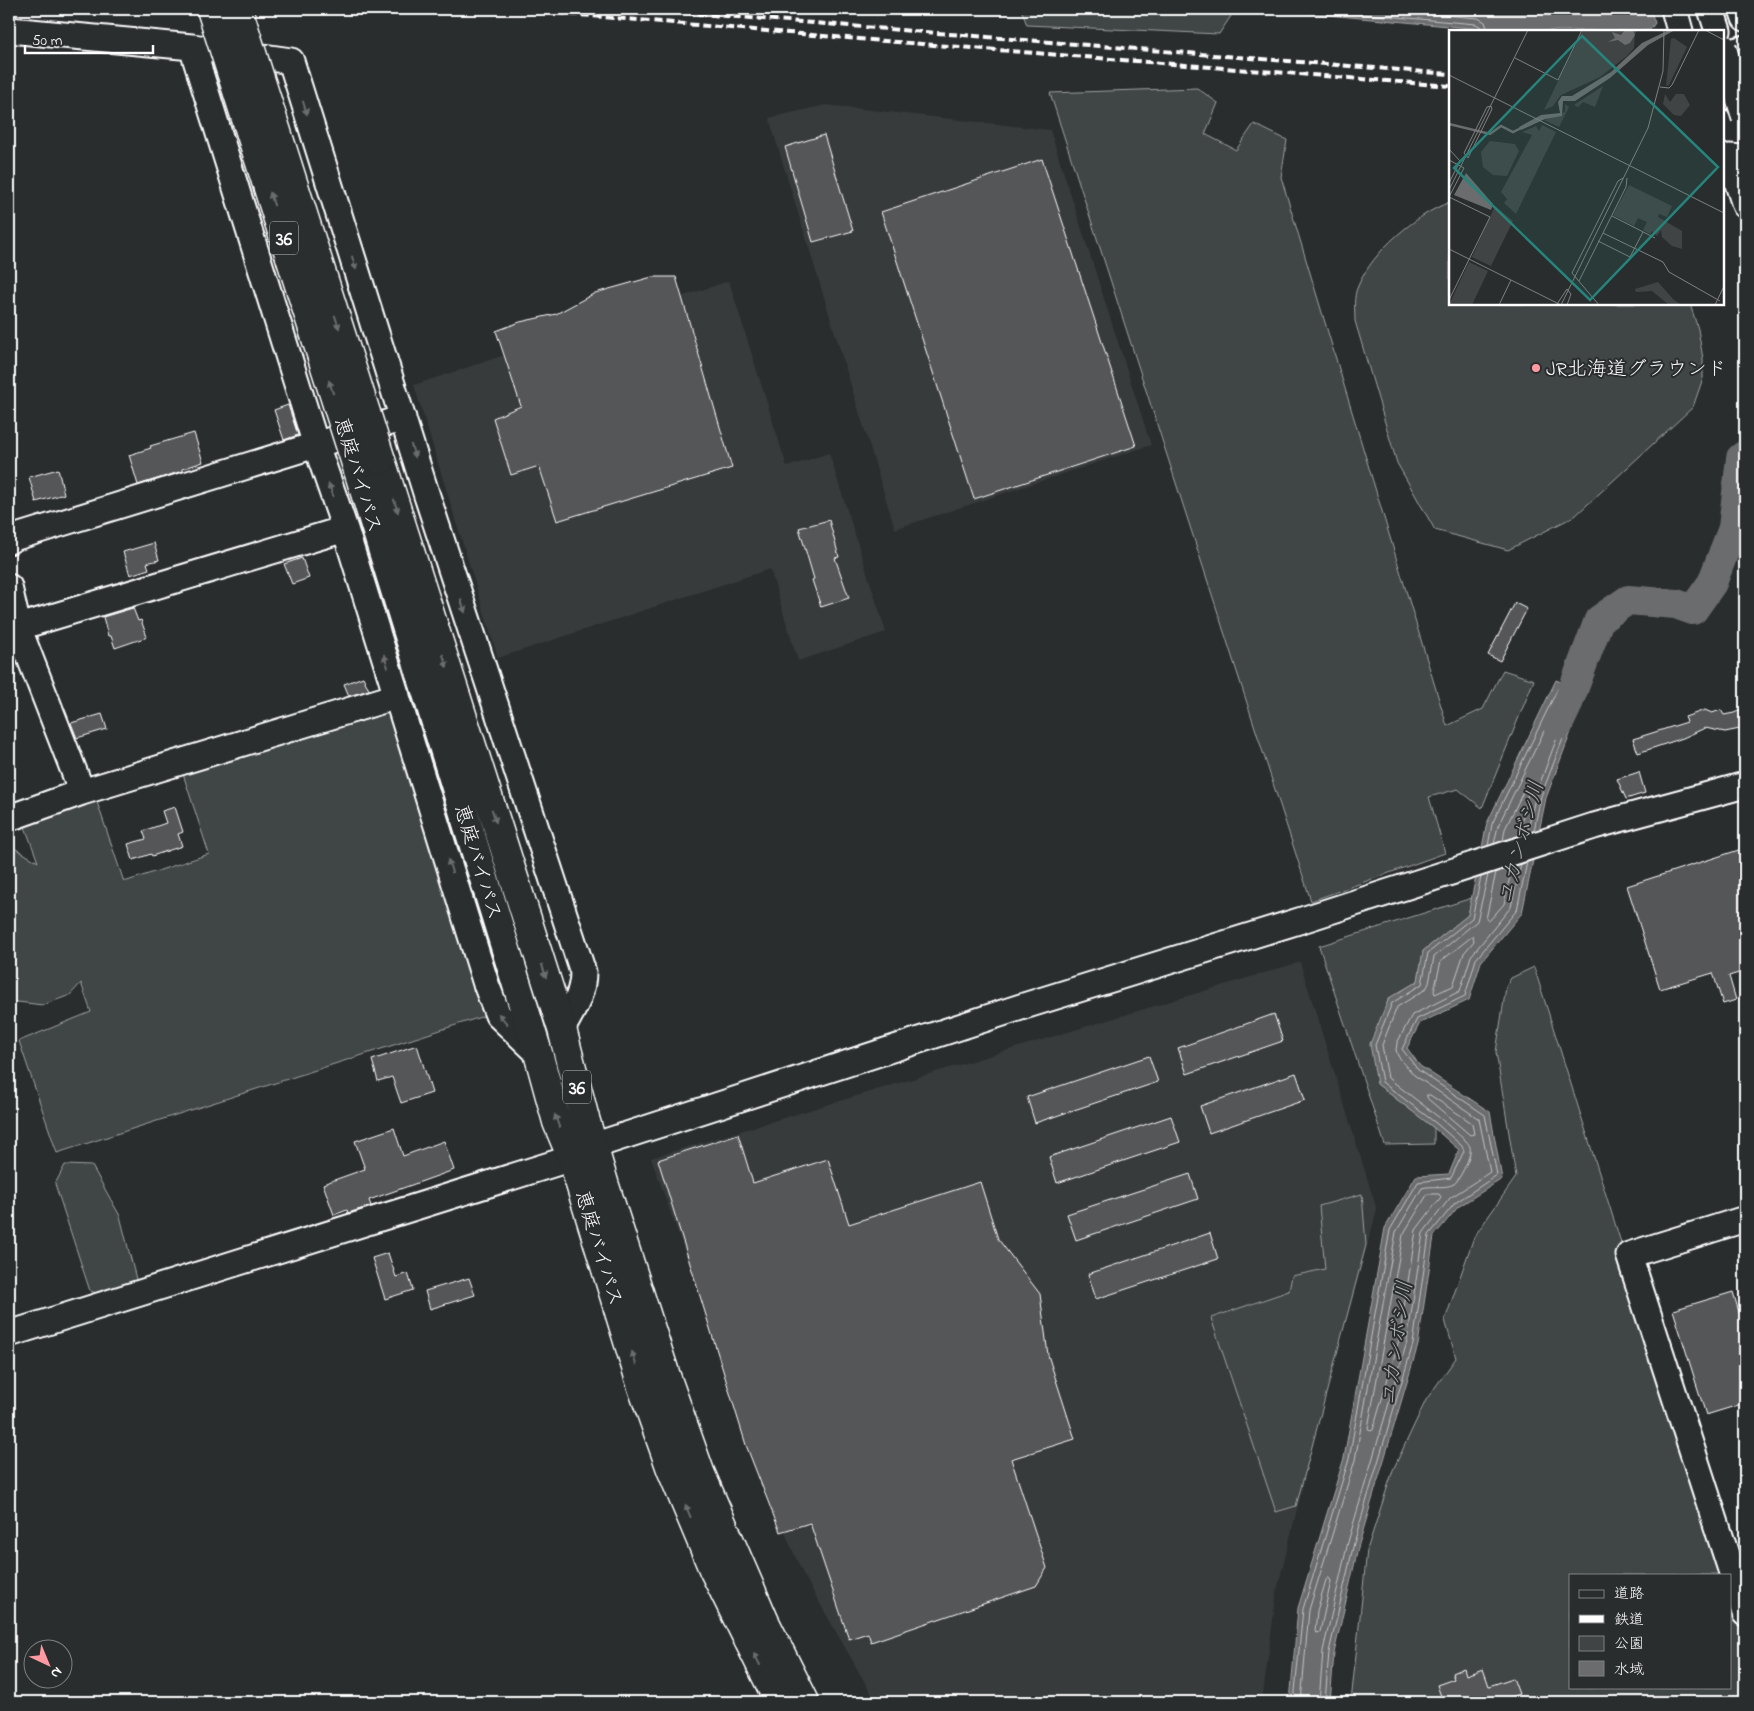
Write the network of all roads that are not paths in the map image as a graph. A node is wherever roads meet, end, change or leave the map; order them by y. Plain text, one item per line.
1 (211, 9) edge
2 (238, 9) edge
3 (1674, 9) edge
4 (1711, 9) edge
5 (1742, 9) edge
6 (1745, 18) edge
7 (9, 30) edge
8 (1680, 30) edge
9 (1718, 30) edge
10 (192, 47) junction
11 (1745, 48) edge
12 (1724, 50) edge
13 (1724, 54) edge
14 (1745, 118) edge
15 (1737, 158) edge
16 (1745, 205) edge
17 (403, 418) junction
18 (316, 445) junction
19 (369, 463) junction
20 (345, 529) junction
21 (9, 541) edge
22 (9, 587) edge
23 (13, 629) edge
24 (397, 696) junction
25 (1745, 785) edge
26 (82, 792) junction
27 (9, 818) edge
28 (562, 1029) junction
29 (538, 1053) junction
30 (583, 1152) junction
31 (1745, 1220) edge
32 (9, 1334) edge
33 (1745, 1613) edge
34 (779, 1702) edge
35 (805, 1702) edge

19 -> 1 highway, 恵庭バイパス / 36, bridge
2 -> 19 highway, 恵庭バイパス / 36, bridge
3 - 8 street
4 - 9 street
5 - 6 street
7 - 10 street
10 -> 17 street
10 - 18 street
11 - 13 street
12 - 14 street, bridge
15 - 16 street
17 - 18 street
17 -> 28 street
20 -> 18 street
18 - 21 street
19 -> 28 highway, 恵庭バイパス / 36
19 - 29 highway, 恵庭バイパス / 36
20 - 23 street
24 -> 20 street
22 - 23 street
23 - 26 street
24 - 26 street
29 -> 24 street
25 - 30 street
26 - 27 street
28 - 30 highway, 恵庭バイパス / 36
30 -> 29 highway, 恵庭バイパス / 36
30 - 32 street
34 -> 30 highway, 恵庭バイパス / 36
30 - 35 highway, 恵庭バイパス / 36
31 - 33 street

